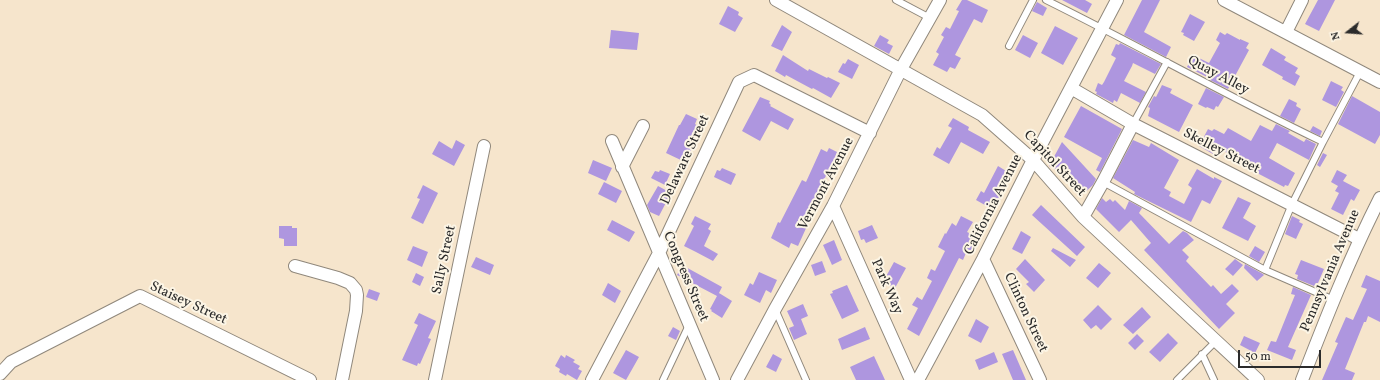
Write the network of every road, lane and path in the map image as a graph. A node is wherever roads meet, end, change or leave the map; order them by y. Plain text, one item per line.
1 (776, 0) edge
2 (896, 0) edge
3 (940, 0) edge
4 (1033, 0) edge
5 (1046, 0) edge
6 (1117, 0) edge
7 (1224, 0) edge
8 (1302, 0) edge
9 (930, 18) junction
10 (1103, 28) junction
11 (1286, 32) junction
12 (1009, 46) dead end
13 (1167, 62) junction
14 (901, 69) junction
15 (1360, 72) junction
16 (1380, 82) edge
17 (1071, 88) junction
18 (1133, 124) junction
19 (644, 126) dead end
20 (870, 133) junction
21 (612, 141) dead end
22 (1323, 142) junction
23 (484, 146) dead end
24 (1034, 160) junction
25 (622, 167) junction
26 (1103, 182) junction
27 (1380, 198) edge
28 (1292, 204) junction
29 (833, 206) junction
30 (1083, 216) junction
31 (1359, 239) junction
32 (659, 253) junction
33 (983, 259) junction
34 (295, 266) dead end
35 (1265, 270) junction
36 (1334, 300) junction
37 (775, 309) junction
38 (690, 325) junction
39 (1216, 341) junction
40 (1202, 354) junction
41 (0, 374) edge
42 (310, 380) edge
43 (342, 380) edge
44 (435, 380) edge
45 (592, 380) edge
46 (663, 380) edge
47 (713, 380) edge
48 (738, 380) edge
49 (806, 380) edge
50 (911, 380) edge
51 (918, 380) edge
52 (1040, 380) edge
53 (1177, 380) edge
54 (1214, 380) edge
55 (1258, 380) edge
56 (1302, 380) edge

1 - 14 street, Capitol Street
2 - 9 lane
3 - 9 street, Vermont Avenue
4 - 12 lane
5 - 10 lane, Quay Alley
6 - 10 street, California Avenue
7 - 11 street
8 - 11 street
9 - 14 street, Vermont Avenue
10 - 13 lane, Quay Alley
10 - 17 street, California Avenue
11 - 15 street
13 - 18 lane
13 - 22 lane, Quay Alley
14 - 20 street, Vermont Avenue
14 - 24 street, Capitol Street
15 - 16 street
15 - 22 lane
17 - 18 street, Skelley Street
17 - 24 street, California Avenue
18 - 26 street
18 - 28 street, Skelley Street
19 - 25 street
20 - 29 street, Vermont Avenue
20 - 32 street, Delaware Street
21 - 25 street, Congress Street
22 - 28 lane
23 - 44 street, Sally Street
24 - 30 street, Capitol Street
24 - 33 street, California Avenue
25 - 32 street, Congress Street
26 - 30 street
26 - 35 lane
27 - 31 street, Pennsylvania Avenue
28 - 31 street, Skelley Street
28 - 35 lane
29 - 37 street, Vermont Avenue
29 - 50 street, Park Way
30 - 39 street, Capitol Street
31 - 36 street, Pennsylvania Avenue
32 - 38 street, Congress Street
32 - 45 street, Delaware Street
33 - 51 street, California Avenue
33 - 52 street, Clinton Street
34 - 43 street
35 - 36 lane
36 - 56 street, Pennsylvania Avenue
37 - 48 street, Vermont Avenue
37 - 49 lane
38 - 46 lane
38 - 47 street, Congress Street
39 - 40 lane
39 - 55 street, Capitol Street
40 - 53 lane
40 - 54 lane
41 - 42 street, Staisey Street

